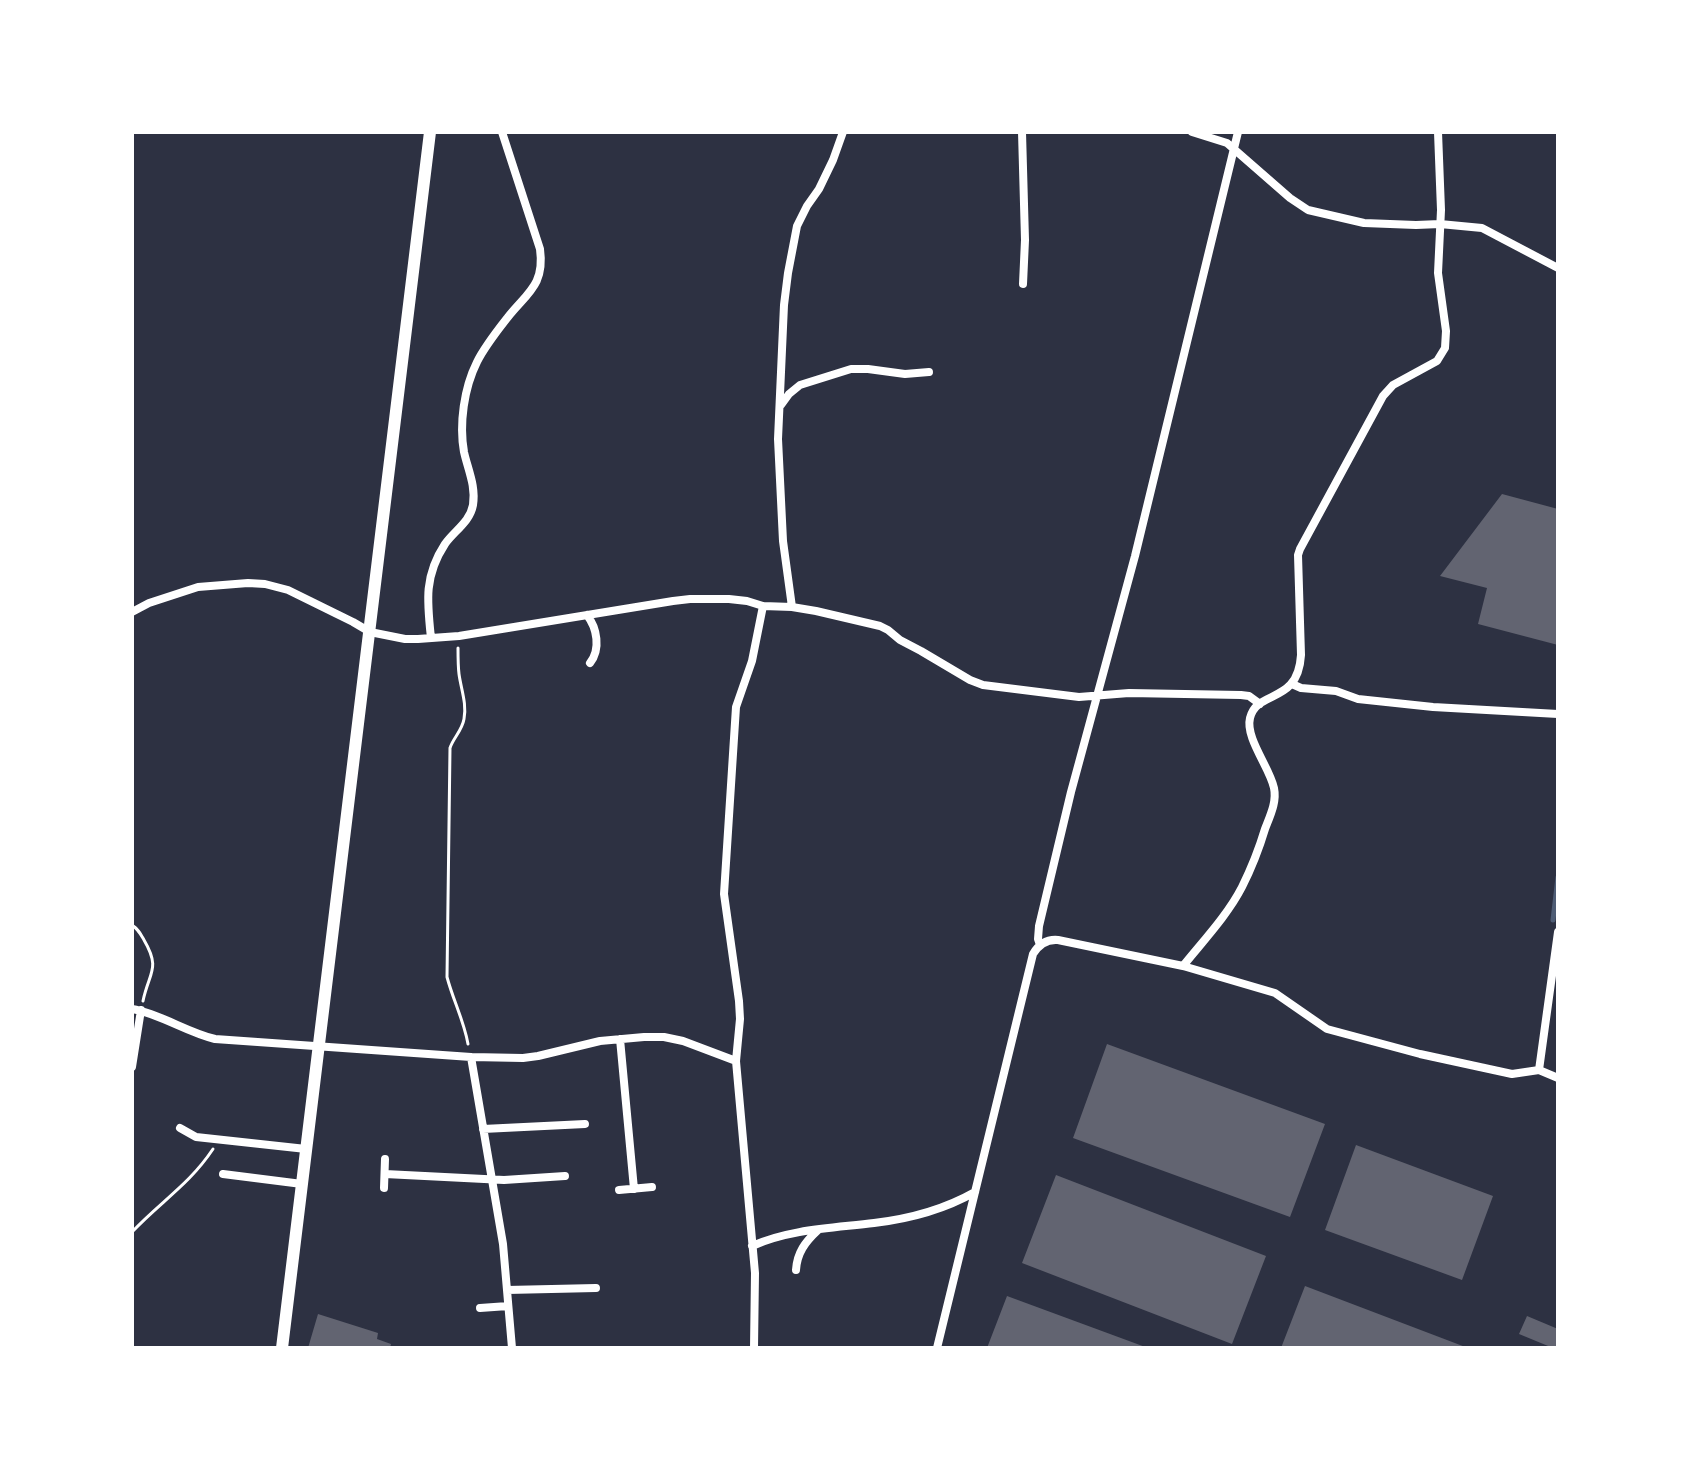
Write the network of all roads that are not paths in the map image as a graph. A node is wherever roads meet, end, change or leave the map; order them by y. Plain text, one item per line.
1 (430, 132) edge
2 (502, 132) edge
3 (843, 132) edge
4 (1022, 132) edge
5 (1192, 132) edge
6 (1238, 132) edge
7 (1438, 132) edge
8 (1234, 148) junction
9 (1440, 224) junction
10 (1558, 268) edge
11 (1023, 284) dead end
12 (929, 372) dead end
13 (780, 405) junction
14 (763, 606) junction
15 (792, 607) junction
16 (132, 612) edge
17 (587, 615) junction
18 (370, 632) junction
19 (431, 638) junction
20 (590, 663) dead end
21 (1292, 684) junction
22 (1098, 696) junction
23 (1260, 704) junction
24 (1558, 714) edge
25 (1558, 932) edge
26 (1040, 945) junction
27 (1183, 966) junction
28 (137, 1010) edge
29 (620, 1039) junction
30 (319, 1046) junction
31 (471, 1057) junction
32 (736, 1061) junction
33 (132, 1067) edge
34 (1539, 1070) junction
35 (1558, 1078) edge
36 (585, 1124) dead end
37 (180, 1128) dead end
38 (483, 1129) junction
39 (306, 1149) junction
40 (385, 1159) dead end
41 (223, 1174) dead end
42 (385, 1174) junction
43 (565, 1176) dead end
44 (492, 1180) junction
45 (302, 1184) junction
46 (652, 1187) dead end
47 (384, 1188) dead end
48 (634, 1189) junction
49 (619, 1190) dead end
50 (975, 1192) junction
51 (819, 1230) junction
52 (755, 1243) junction
53 (796, 1270) dead end
54 (596, 1288) dead end
55 (507, 1290) junction
56 (508, 1306) junction
57 (480, 1308) dead end
58 (282, 1348) edge
59 (512, 1348) edge
60 (754, 1348) edge
61 (937, 1348) edge

1 - 18 street
2 - 19 street
3 - 13 street
4 - 11 street
5 - 8 street
6 - 8 street
7 - 9 street
8 - 9 street
8 - 22 street
9 - 10 street
9 - 21 street
12 - 13 street
13 - 15 street
14 - 15 street
14 - 17 street
14 - 32 street
15 - 22 street
16 - 18 street
17 - 19 street
17 - 20 street
18 - 19 street
18 - 30 street
21 - 23 street
21 - 24 street
22 - 23 street
22 - 26 street
23 - 27 street
25 - 34 street
26 - 27 street
26 - 50 street
27 - 34 street
28 - 30 street
28 - 33 street
29 - 31 street
29 - 32 street
29 - 48 street
30 - 31 street
30 - 39 street
31 - 38 street
32 - 52 street
34 - 35 street
36 - 38 street
37 - 39 street
38 - 44 street
39 - 45 street
40 - 42 street
41 - 45 street
42 - 44 street
42 - 47 street
43 - 44 street
44 - 55 street
45 - 58 street
46 - 48 street
48 - 49 street
50 - 51 street
50 - 61 street
51 - 52 street
51 - 53 street
52 - 60 street
54 - 55 street
55 - 56 street
56 - 57 street
56 - 59 street

